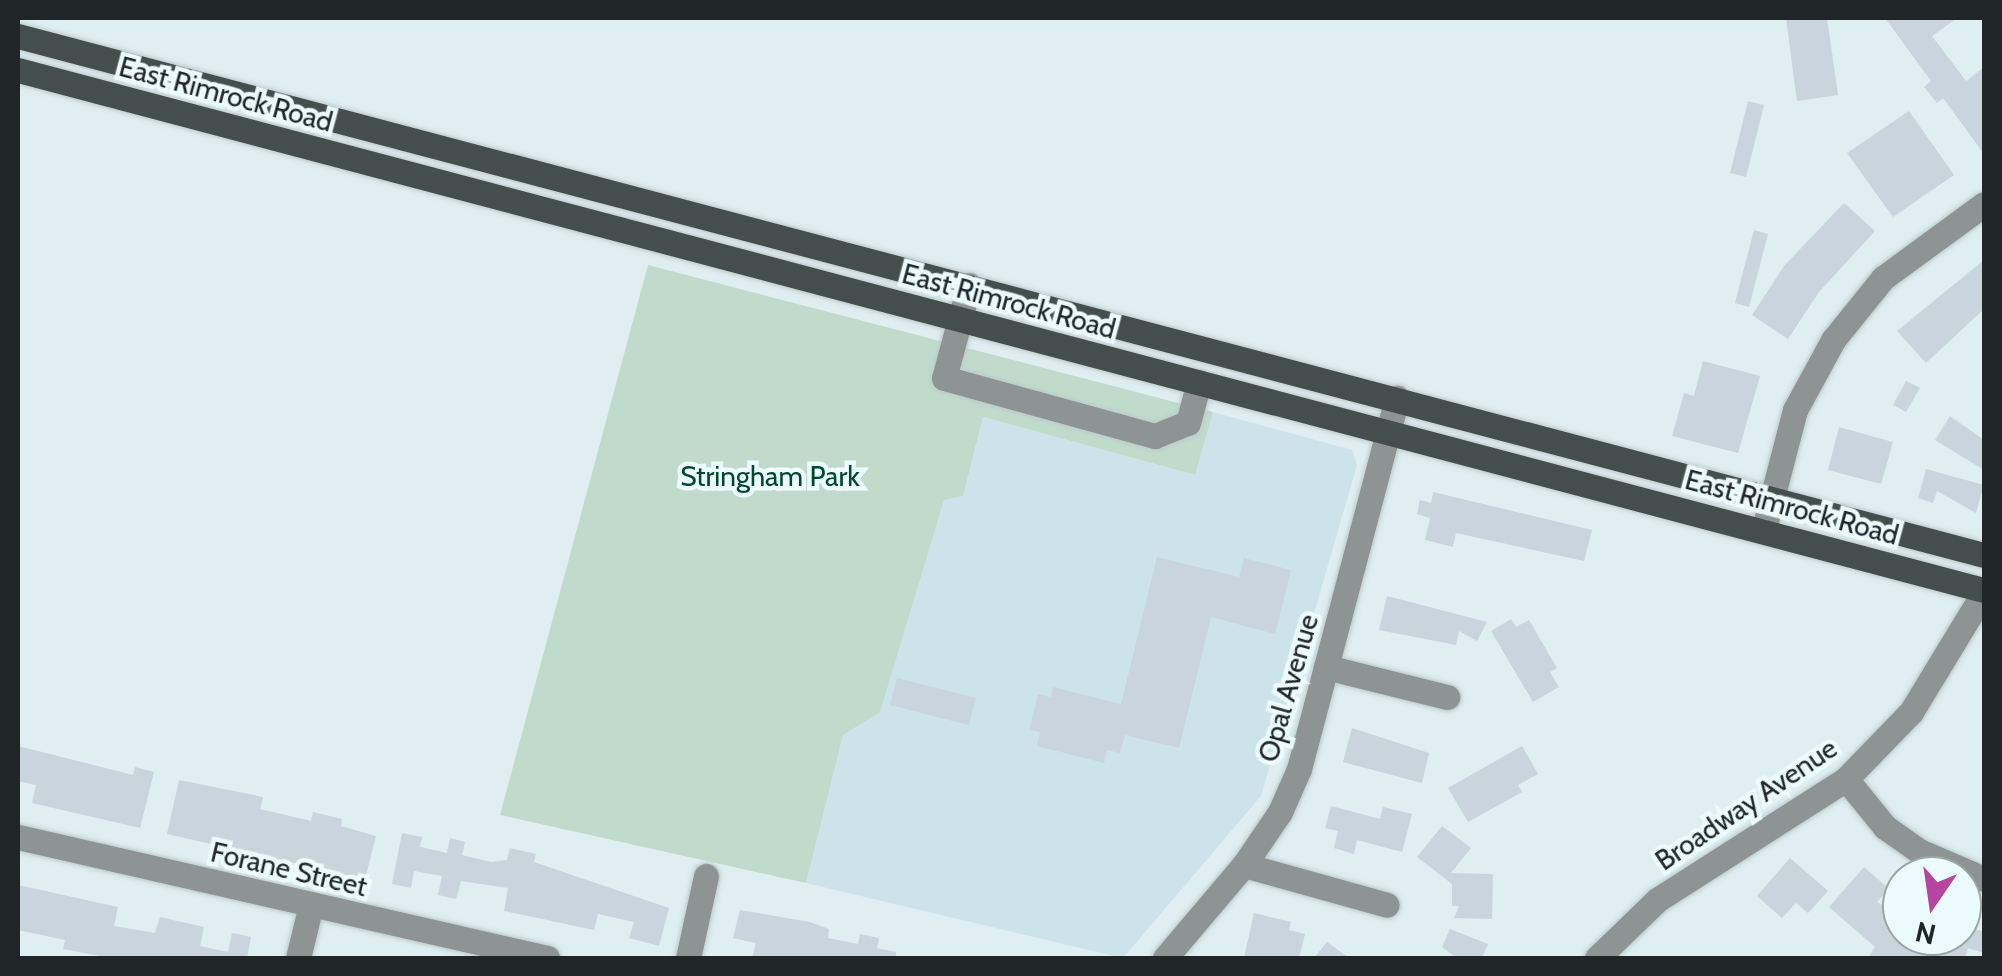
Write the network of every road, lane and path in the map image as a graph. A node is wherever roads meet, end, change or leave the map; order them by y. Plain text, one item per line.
1 (18, 36) edge
2 (18, 70) edge
3 (1984, 204) edge
4 (969, 285) junction
5 (960, 319) junction
6 (1199, 382) junction
7 (1398, 398) junction
8 (1388, 432) junction
9 (1772, 498) junction
10 (1764, 530) junction
11 (1984, 554) edge
12 (1984, 591) edge
13 (1326, 667) junction
14 (1447, 697) dead end
15 (1846, 779) junction
16 (18, 837) edge
17 (1244, 865) junction
18 (706, 876) dead end
19 (1984, 878) edge
20 (311, 905) junction
21 (1387, 905) dead end
22 (298, 958) edge
23 (547, 958) edge
24 (688, 958) edge
25 (1165, 958) edge
26 (1597, 958) edge

1 - 4 main road, East Rimrock Road
2 - 5 main road, East Rimrock Road
3 - 9 street
4 - 5 street
4 - 7 main road, East Rimrock Road
5 - 6 main road, East Rimrock Road
5 - 6 street
6 - 8 main road, East Rimrock Road
7 - 8 street, Opal Avenue
7 - 9 main road, East Rimrock Road
8 - 10 main road, East Rimrock Road
8 - 13 street, Opal Avenue
9 - 10 street
9 - 11 main road, East Rimrock Road
10 - 12 main road, East Rimrock Road
12 - 15 street, Broadway Avenue
13 - 14 street
13 - 17 street, Opal Avenue
15 - 19 street
15 - 26 street, Broadway Avenue
16 - 20 street, Forane Street
17 - 21 street
17 - 25 street, Opal Avenue
18 - 24 street
20 - 22 street
20 - 23 street, Forane Street

